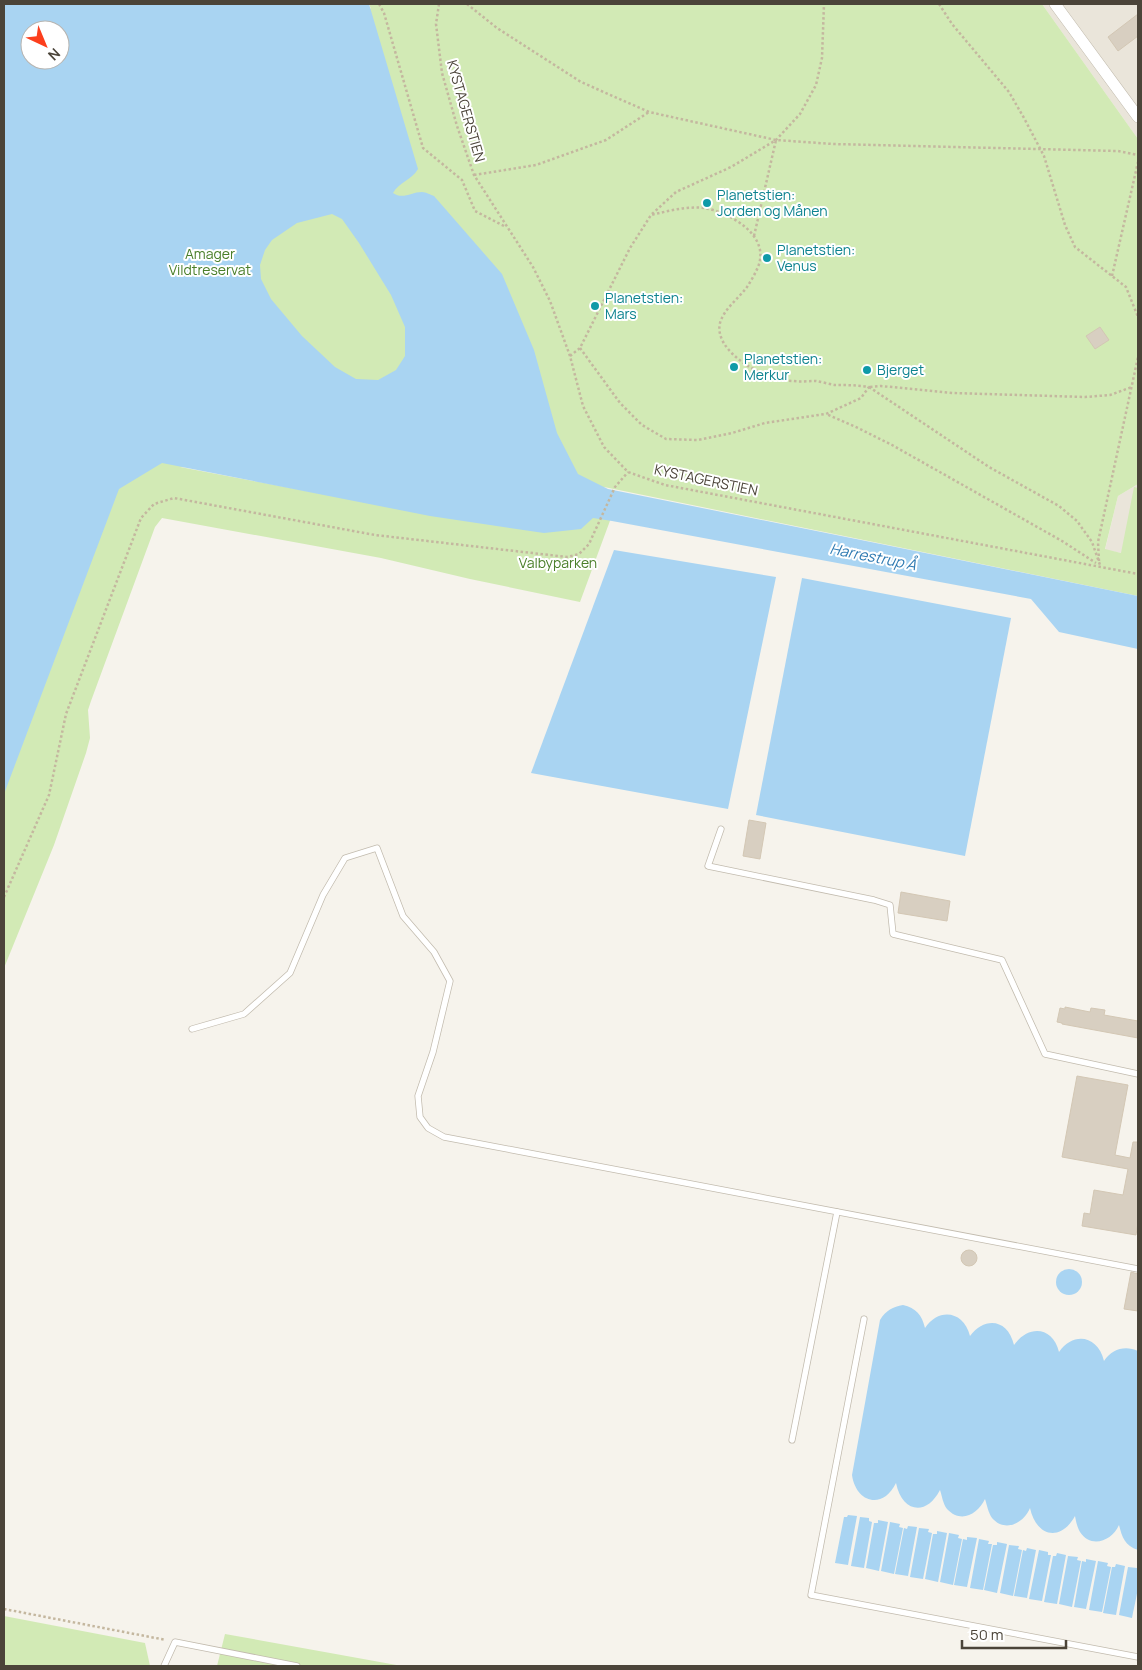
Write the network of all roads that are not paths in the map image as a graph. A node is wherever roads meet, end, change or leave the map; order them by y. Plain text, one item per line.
1 (1055, 4) edge
2 (1138, 117) edge
3 (721, 829) dead end
4 (192, 1029) dead end
5 (1138, 1074) edge
6 (837, 1212) junction
7 (1138, 1269) edge
8 (864, 1319) dead end
9 (792, 1440) dead end
10 (1138, 1658) edge
11 (164, 1666) edge
12 (298, 1666) edge

1 - 2 street
3 - 5 lane
4 - 6 lane
6 - 7 lane
6 - 9 lane
8 - 10 lane
11 - 12 lane

